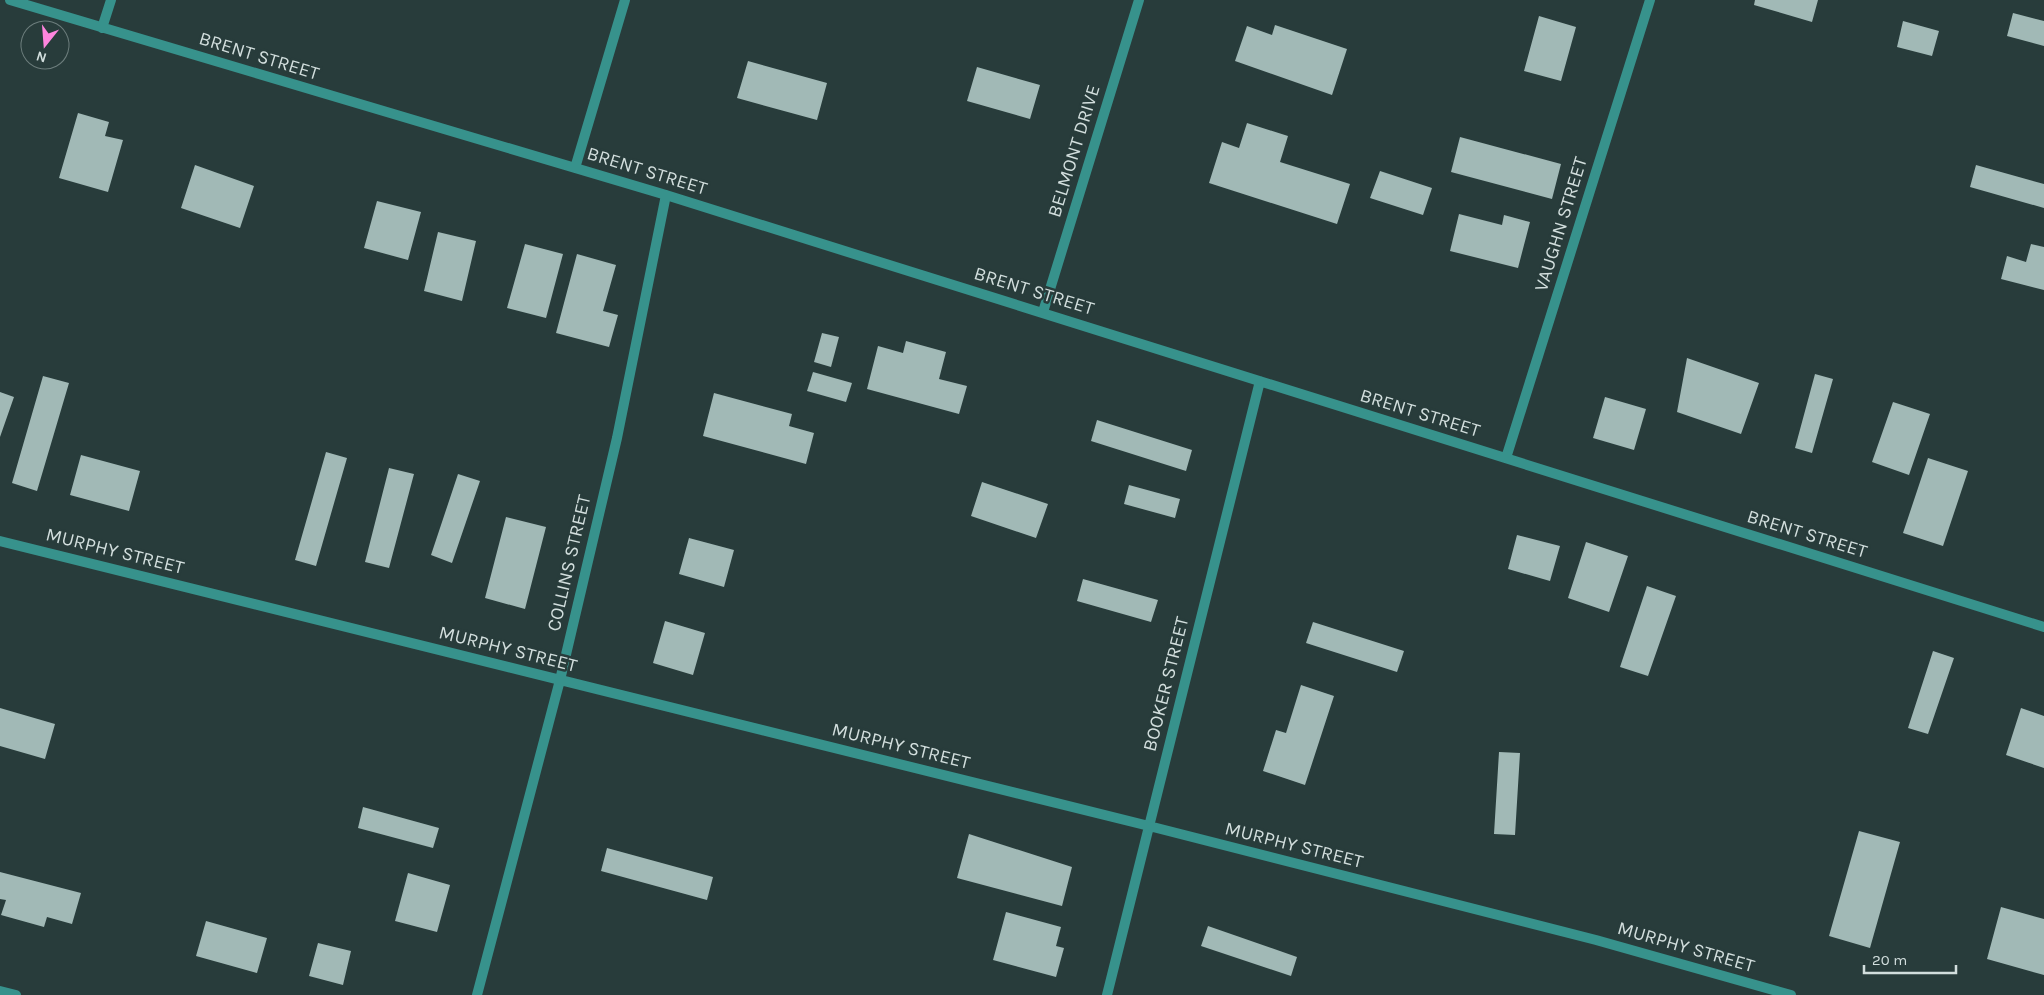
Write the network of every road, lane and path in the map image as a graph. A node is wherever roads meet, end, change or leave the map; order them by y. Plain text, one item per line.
1 (10, 0) edge
2 (111, 0) edge
3 (625, 0) edge
4 (1139, 0) edge
5 (1650, 0) edge
6 (102, 28) junction
7 (575, 168) junction
8 (666, 195) junction
9 (1042, 312) junction
10 (1260, 381) junction
11 (1506, 458) junction
12 (0, 541) edge
13 (2044, 615) edge
14 (2043, 627) edge
15 (560, 680) junction
16 (1149, 826) junction
17 (0, 991) edge
18 (1778, 993) edge
19 (16, 995) edge
20 (477, 995) edge
21 (1106, 995) edge
22 (1792, 995) edge

1 - 6 street, BRENT STREET
2 - 6 street
3 - 7 street
4 - 9 street, BELMONT DRIVE
5 - 11 street, VAUGHN STREET
6 - 7 street, BRENT STREET
7 - 8 street, BRENT STREET
8 - 9 street, BRENT STREET
8 - 15 street, COLLINS STREET
9 - 10 street, BRENT STREET
10 - 11 street, BRENT STREET
10 - 16 street, BOOKER STREET
11 - 14 street, BRENT STREET
12 - 15 street, MURPHY STREET
13 - 14 street
15 - 16 street, MURPHY STREET
15 - 20 street, COLLINS STREET
16 - 18 street, MURPHY STREET
16 - 21 street, BOOKER STREET
17 - 19 street
18 - 22 street, MURPHY STREET

